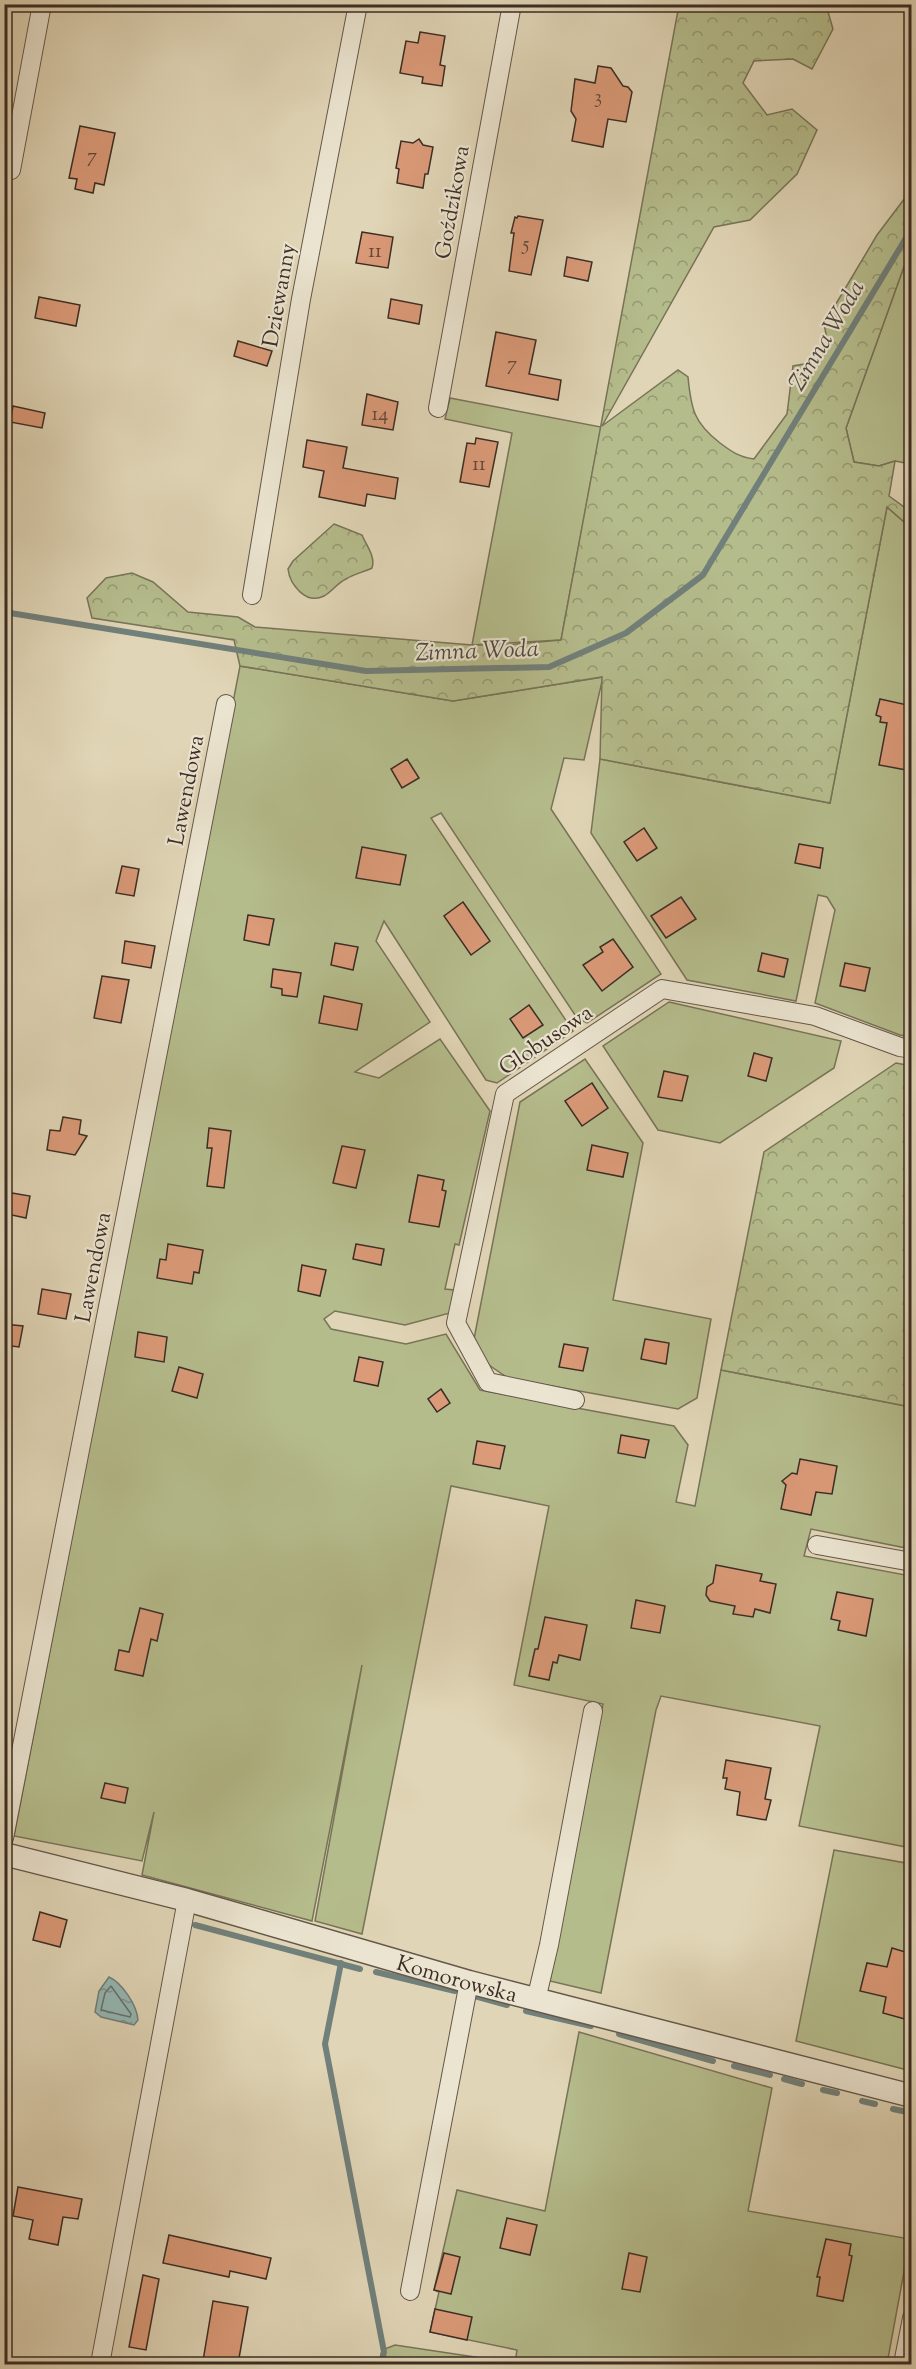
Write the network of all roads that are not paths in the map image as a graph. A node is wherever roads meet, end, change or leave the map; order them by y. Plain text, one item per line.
1 (42, 4) edge
2 (358, 4) edge
3 (512, 4) edge
4 (11, 170) dead end
5 (438, 408) dead end
6 (252, 596) dead end
7 (226, 704) dead end
8 (912, 1049) edge
9 (575, 1400) dead end
10 (817, 1545) dead end
11 (912, 1562) edge
12 (592, 1711) dead end
13 (4, 1838) edge
14 (4, 1854) edge
15 (187, 1900) junction
16 (469, 1982) junction
17 (536, 2000) junction
18 (912, 2096) edge
19 (410, 2291) dead end
20 (912, 2318) edge
21 (100, 2364) edge
22 (903, 2364) edge

1 - 4 street
2 - 6 street, Dziewanny
3 - 5 street, Goździkowa
7 - 13 street, Lawendowa
8 - 9 street, Globusowa
10 - 11 street
12 - 17 street
14 - 15 street, Komorowska
15 - 16 street, Komorowska
15 - 21 street
16 - 17 street, Komorowska
16 - 19 street
17 - 18 street, Komorowska
20 - 22 street

